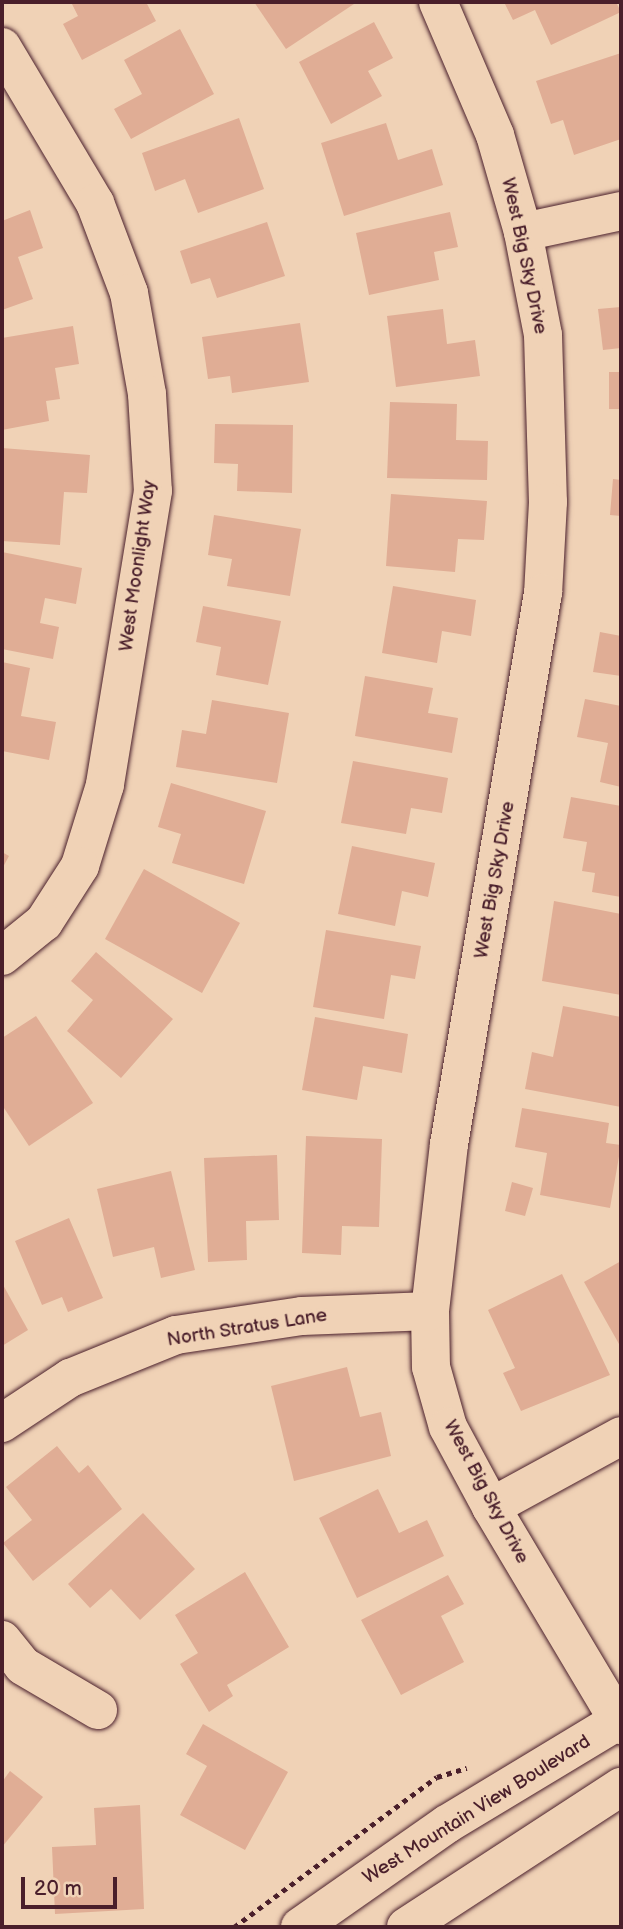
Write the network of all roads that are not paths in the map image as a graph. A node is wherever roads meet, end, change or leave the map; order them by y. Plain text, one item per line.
1 (438, 2) edge
2 (2, 47) edge
3 (621, 211) edge
4 (523, 232) junction
5 (2, 956) edge
6 (430, 1311) junction
7 (2, 1423) edge
8 (621, 1436) edge
9 (491, 1507) junction
10 (2, 1640) edge
11 (98, 1710) dead end
12 (620, 1722) edge
13 (621, 1787) edge
14 (300, 1927) edge
15 (406, 1927) edge

1 - 4 street, West Big Sky Drive
2 - 5 street, West Moonlight Way
3 - 4 street
4 - 6 street, West Big Sky Drive
6 - 7 street, North Stratus Lane
6 - 9 street, West Big Sky Drive
8 - 9 street
9 - 12 street, West Big Sky Drive
10 - 11 street
12 - 14 street, West Mountain View Boulevard
13 - 15 street

